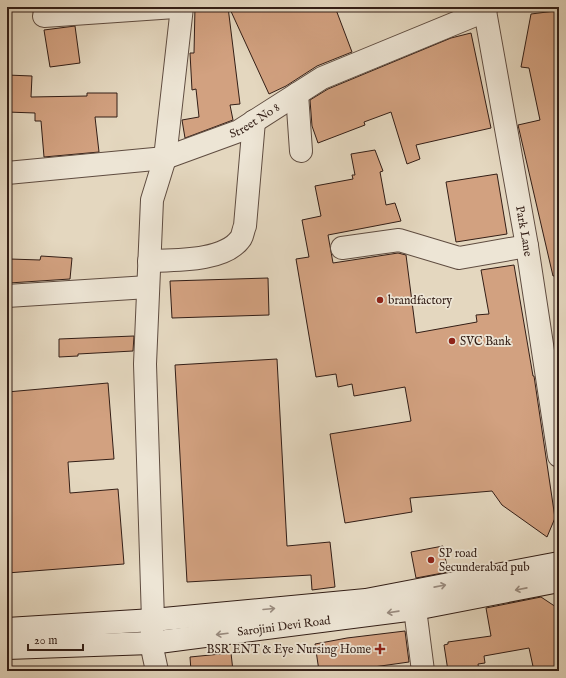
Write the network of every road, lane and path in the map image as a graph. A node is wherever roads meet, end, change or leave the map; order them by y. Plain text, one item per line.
1 (175, 7) edge
2 (182, 7) edge
3 (486, 9) edge
4 (44, 16) dead end
5 (297, 94) junction
6 (254, 121) junction
7 (302, 151) dead end
8 (166, 158) junction
9 (7, 173) edge
10 (527, 246) junction
11 (342, 248) dead end
12 (149, 261) junction
13 (148, 288) junction
14 (7, 296) edge
15 (559, 456) edge
16 (559, 563) edge
17 (559, 582) edge
18 (415, 609) junction
19 (153, 620) junction
20 (7, 629) edge
21 (151, 643) junction
22 (7, 648) edge
23 (157, 671) edge
24 (423, 671) edge

1 - 4 street
2 - 8 street
3 - 5 street, Street No 8
3 - 10 street, Park Lane
5 - 6 street, Street No 8
5 - 7 street
6 - 8 street, Street No 8
6 - 12 street
8 - 9 street, Street No 8
8 - 12 street
10 - 11 street
10 - 15 street, Park Lane
12 - 13 street
13 - 14 street
13 - 19 street
19 -> 16 street, Sarojini Devi Road
17 -> 18 street, Sarojini Devi Road
18 -> 21 street, Sarojini Devi Road
18 - 24 street
19 - 20 street, Sarojini Devi Road
19 - 21 street
21 - 22 street, Sarojini Devi Road
21 - 23 street

